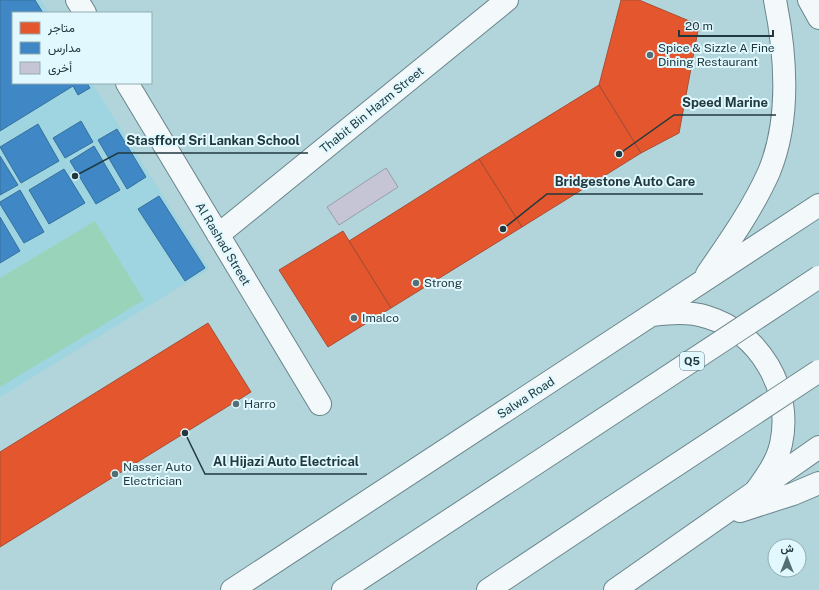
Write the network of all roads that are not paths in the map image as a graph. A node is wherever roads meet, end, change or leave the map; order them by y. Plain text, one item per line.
1 (77, 0) edge
2 (507, 0) edge
3 (775, 0) edge
4 (809, 0) edge
5 (84, 12) edge
6 (819, 18) edge
7 (128, 84) edge
8 (819, 205) edge
9 (218, 235) junction
10 (819, 277) edge
11 (701, 281) junction
12 (652, 315) junction
13 (819, 371) edge
14 (320, 404) dead end
15 (819, 447) edge
16 (819, 483) edge
17 (755, 492) junction
18 (721, 517) junction
19 (232, 590) edge
20 (343, 590) edge
21 (488, 590) edge
22 (615, 590) edge

1 - 5 main road
2 - 9 main road, Thabit Bin Hazm Street
3 - 11 main road
4 - 6 main road
7 - 9 main road, Al Rashad Street
8 - 11 main road, Salwa Road
9 - 14 main road, Al Rashad Street
10 - 20 main road, Q5, bridge
11 - 12 main road, Salwa Road
12 - 17 main road
12 - 19 main road, Salwa Road
13 - 21 main road, bridge
15 - 17 main road
16 - 18 main road
17 - 18 main road
18 - 22 main road

